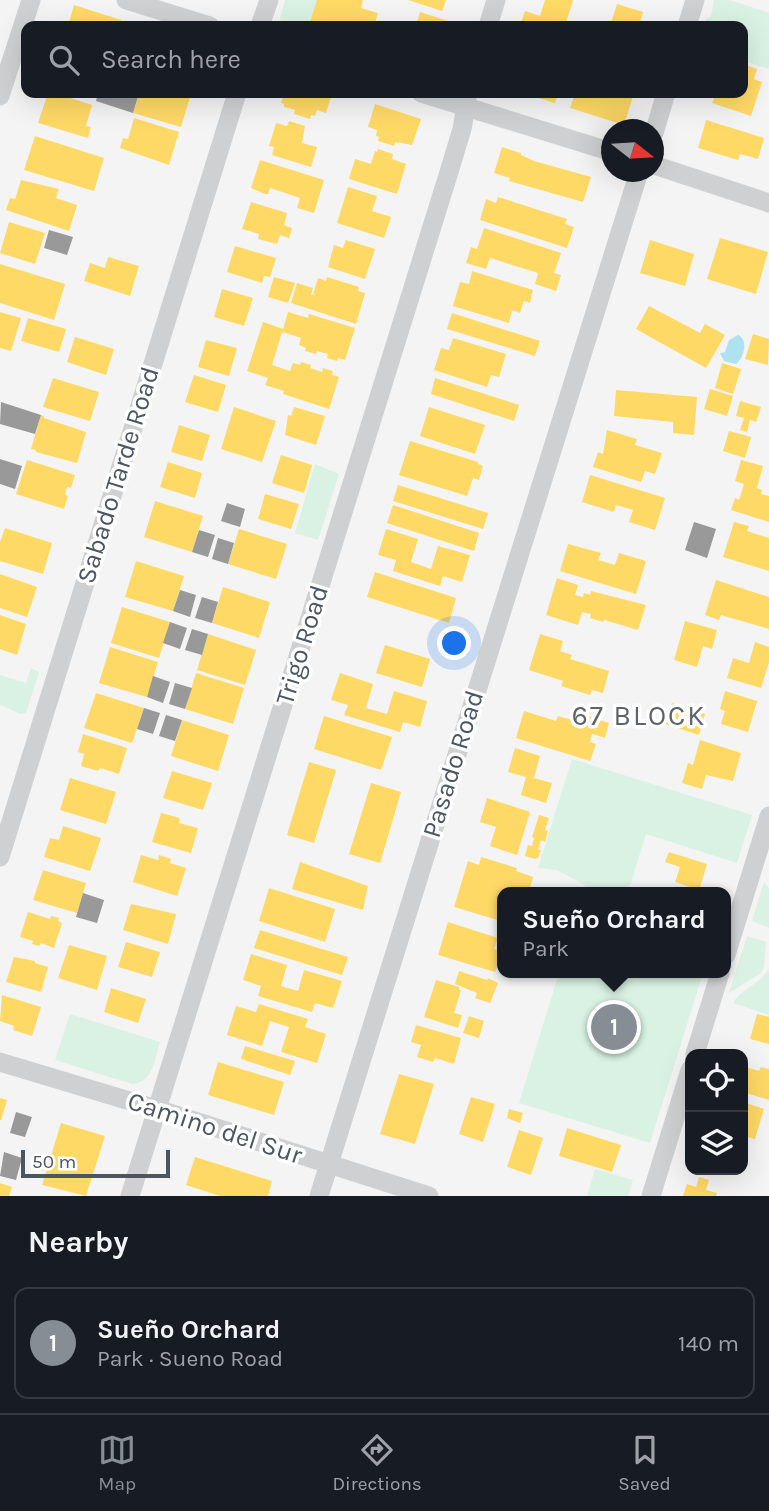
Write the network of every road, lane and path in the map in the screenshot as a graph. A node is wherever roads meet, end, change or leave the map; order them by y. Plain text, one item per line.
1 (31, 0) edge
2 (126, 0) edge
3 (269, 0) edge
4 (496, 0) edge
5 (695, 0) edge
6 (24, 21) edge
7 (194, 21) edge
8 (262, 21) edge
9 (490, 21) edge
10 (689, 21) edge
11 (21, 31) edge
12 (0, 96) edge
13 (235, 98) edge
14 (664, 98) edge
15 (467, 100) edge
16 (658, 119) edge
17 (601, 148) edge
18 (664, 169) edge
19 (636, 182) edge
20 (769, 203) edge
21 (769, 816) edge
22 (0, 857) edge
23 (731, 939) edge
24 (718, 978) edge
25 (697, 1049) edge
26 (0, 1062) edge
27 (685, 1086) edge
28 (158, 1109) junction
29 (329, 1164) junction
30 (130, 1196) edge
31 (319, 1196) edge
32 (429, 1196) edge
33 (651, 1196) edge

1 - 6 street
2 - 7 street
3 - 8 street
4 - 9 street
5 - 10 street
11 - 12 street
13 - 22 street, Sabado Tarde Road
14 - 16 street
15 - 17 street
15 - 28 street, Trigo Road
18 - 20 street
19 - 29 street, Pasado Road
21 - 23 street
24 - 25 street
26 - 28 street, Camino del Sur
27 - 33 street
28 - 29 street, Camino del Sur
28 - 30 street, Trigo Road
29 - 31 street, Pasado Road
29 - 32 street, Camino del Sur

